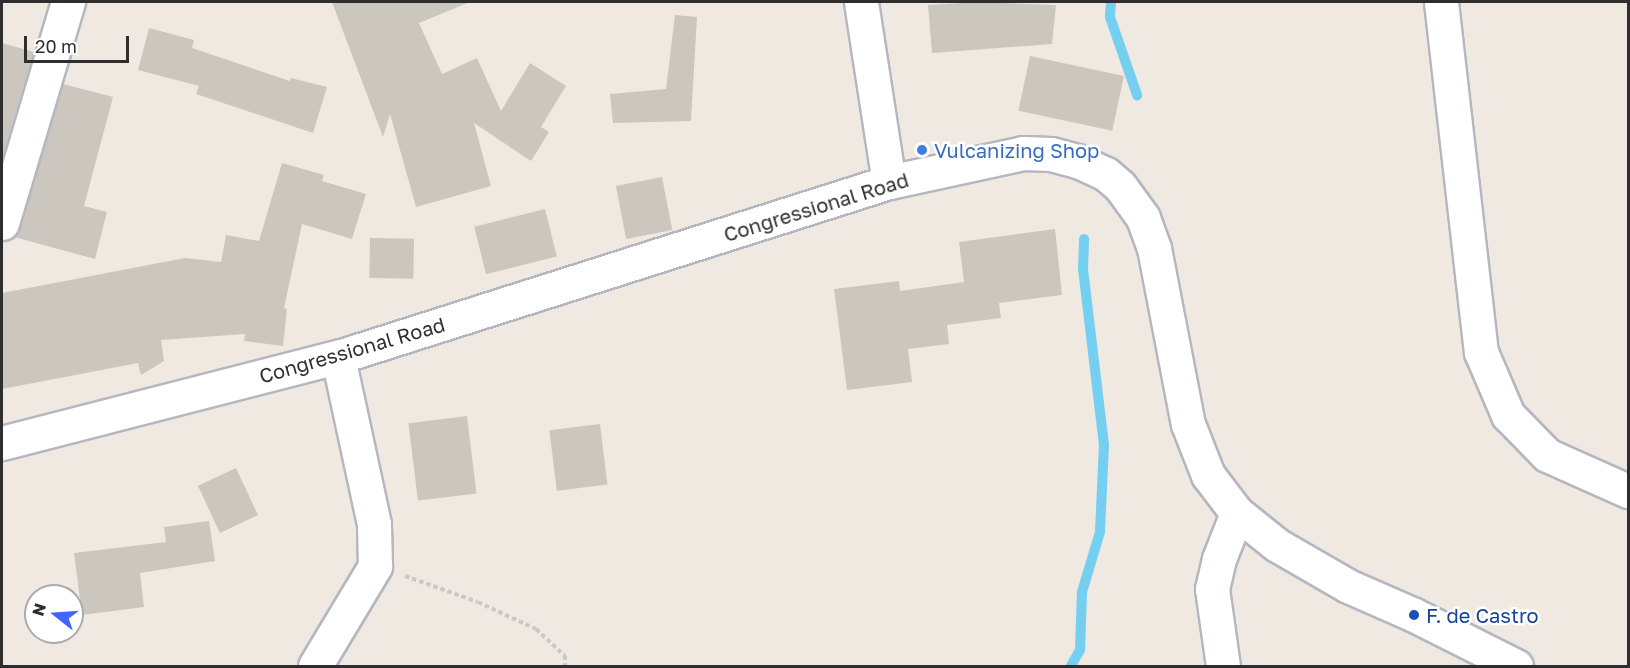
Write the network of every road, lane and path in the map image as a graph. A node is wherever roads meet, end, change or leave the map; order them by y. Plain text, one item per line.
1 (68, 2) edge
2 (861, 2) edge
3 (1441, 2) edge
4 (890, 182) junction
5 (2, 223) edge
6 (338, 357) junction
7 (2, 443) edge
8 (1629, 491) edge
9 (1237, 513) junction
10 (375, 566) junction
11 (315, 666) edge
12 (565, 666) edge
13 (1223, 666) edge
14 (1516, 666) edge

1 - 5 main road
2 - 4 main road
3 - 8 main road
4 - 6 main road, Congressional Road
4 - 9 main road, Congressional Road
6 - 7 main road, Congressional Road
6 - 10 main road
9 - 13 main road
9 - 14 main road, Congressional Road
10 - 11 main road
10 - 12 path

